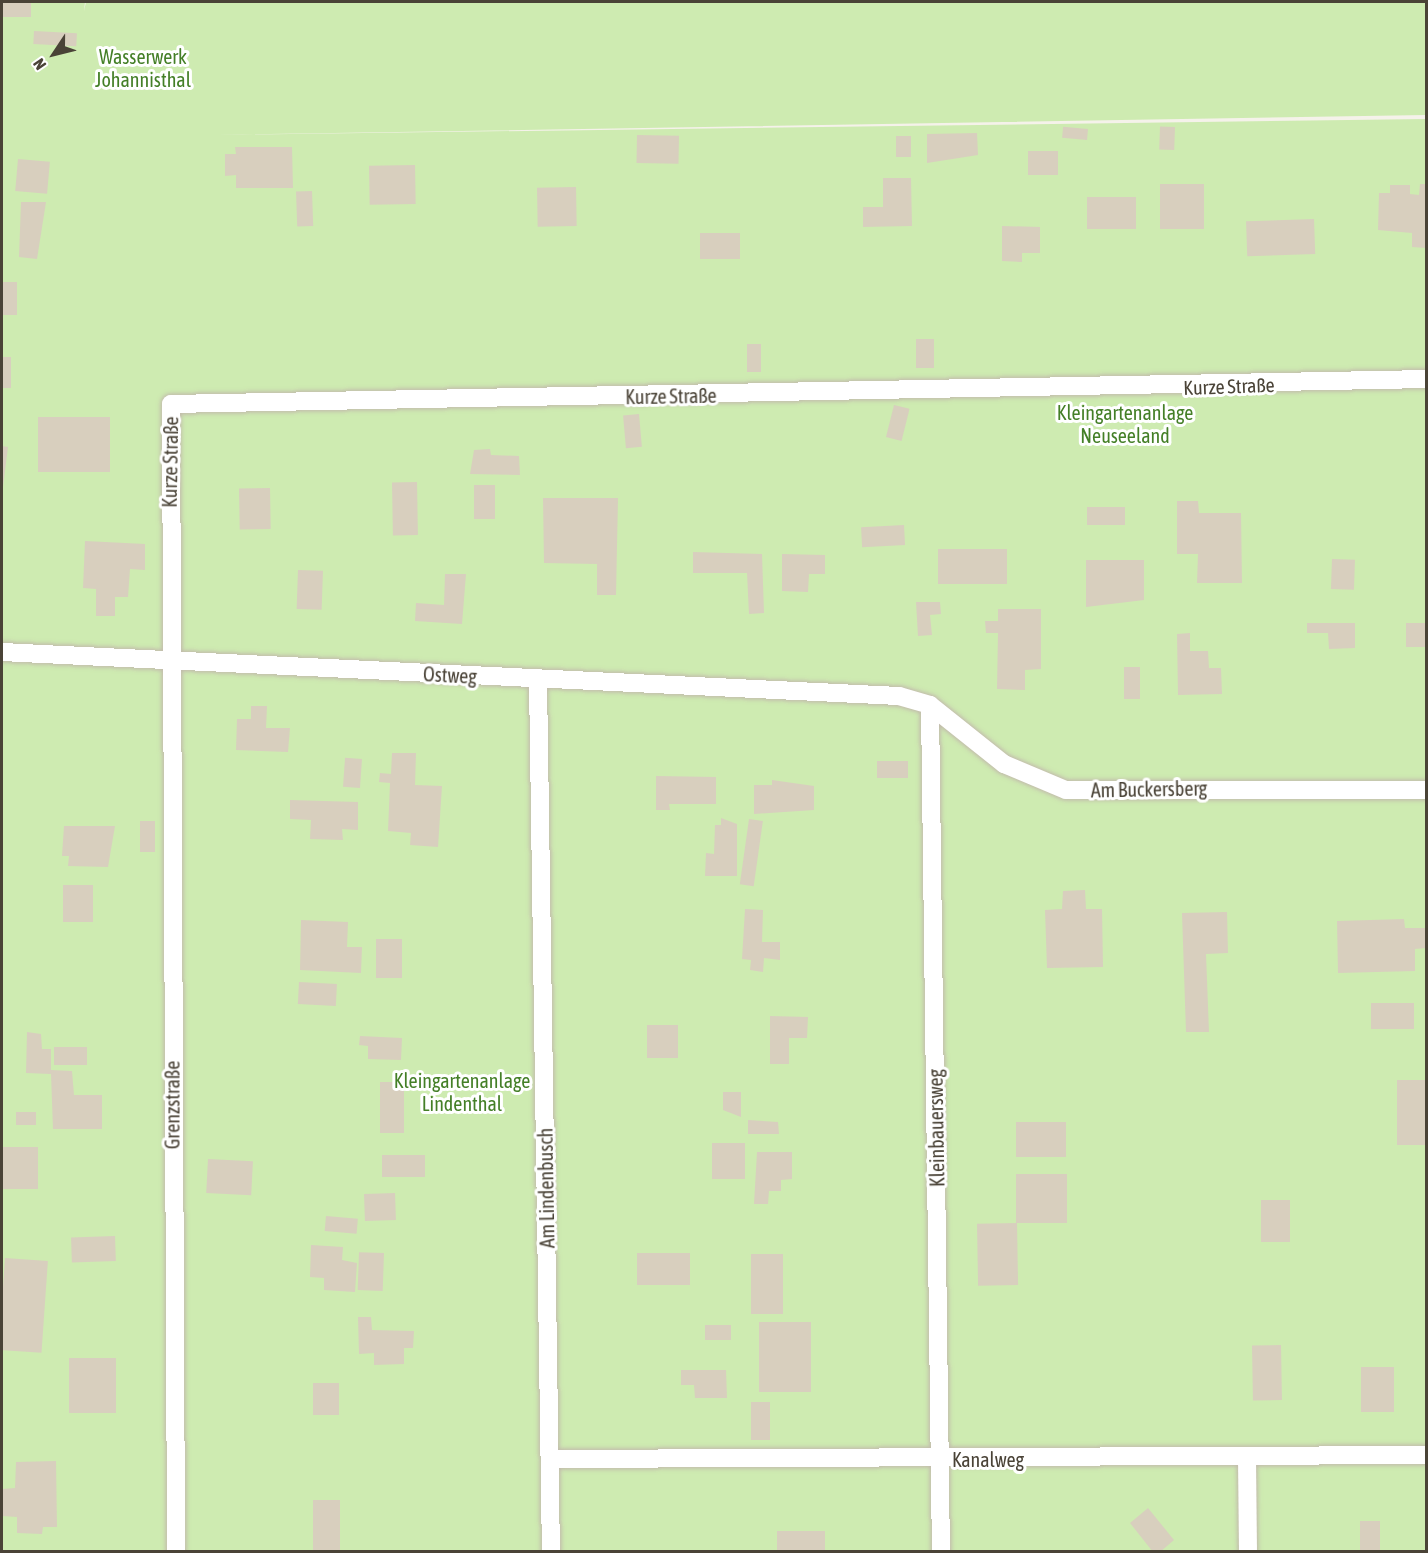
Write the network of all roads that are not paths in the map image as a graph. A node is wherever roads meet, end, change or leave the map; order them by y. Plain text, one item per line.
1 (1426, 379) edge
2 (2, 651) edge
3 (168, 659) junction
4 (538, 680) junction
5 (899, 696) joint
6 (930, 705) junction
7 (1426, 790) edge
8 (1426, 1455) edge
9 (1247, 1457) junction
10 (550, 1459) junction
11 (940, 1459) junction
12 (176, 1551) edge
13 (551, 1551) edge
14 (941, 1551) edge
15 (1248, 1551) edge

1 - 3 lane, Kurze Straße
2 - 3 lane, Ostweg
3 - 4 lane, Ostweg
3 - 12 lane, Grenzstraße
4 - 5 lane, Ostweg
4 - 10 lane, Am Lindenbusch
5 - 6 lane, Am Buckersberg
6 - 7 lane, Am Buckersberg
6 - 11 lane, Kleinbauersweg
8 - 9 lane, Kanalweg
9 - 11 lane, Kanalweg
9 - 15 lane
10 - 11 lane, Kanalweg
10 - 13 lane, Am Lindenbusch
11 - 14 lane, Kleinbauersweg

